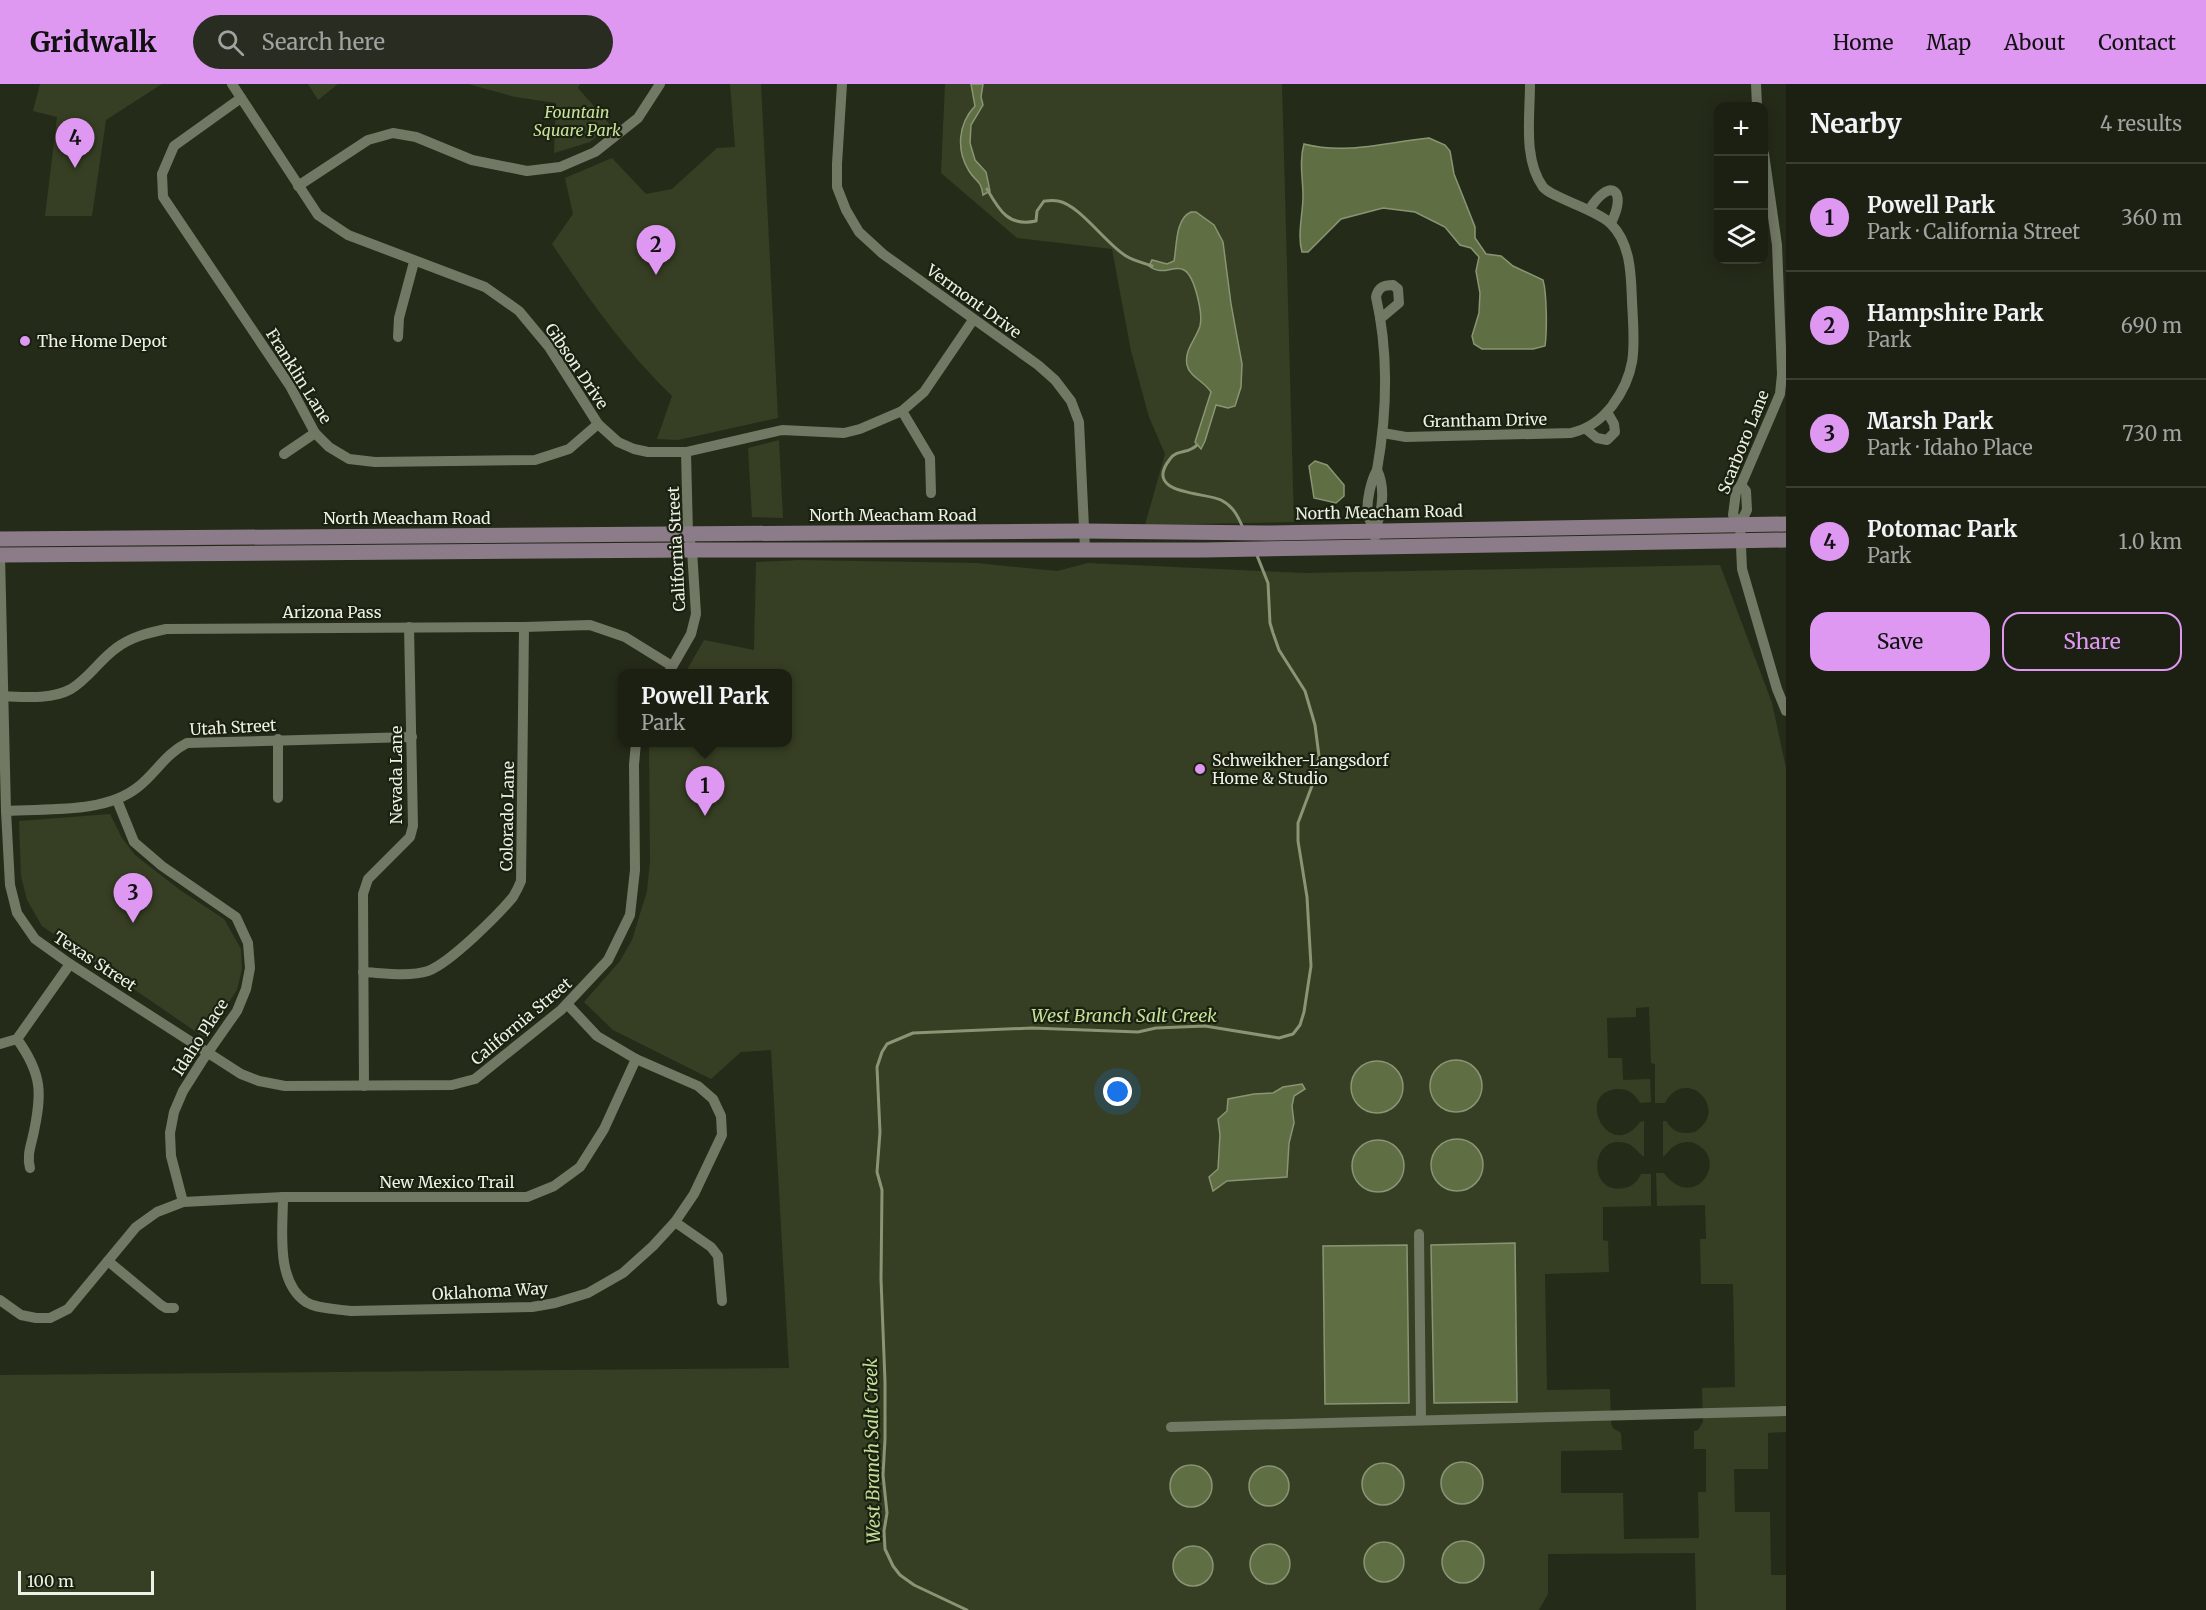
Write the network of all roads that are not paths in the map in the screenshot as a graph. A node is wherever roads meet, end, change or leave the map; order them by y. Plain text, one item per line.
1 (232, 84) edge
2 (660, 84) edge
3 (842, 84) edge
4 (1530, 84) edge
5 (1756, 84) edge
6 (241, 98) junction
7 (1756, 102) edge
8 (1764, 156) edge
9 (298, 186) junction
10 (1589, 210) junction
11 (1611, 223) junction
12 (414, 262) junction
13 (1380, 319) dead end
14 (973, 320) junction
15 (398, 337) dead end
16 (902, 411) junction
17 (1607, 412) junction
18 (598, 424) junction
19 (1586, 429) junction
20 (315, 433) junction
21 (1383, 433) junction
22 (686, 452) junction
23 (284, 454) dead end
24 (1377, 470) junction
25 (931, 493) dead end
26 (1740, 524) junction
27 (1786, 524) edge
28 (1375, 530) junction
29 (1084, 531) junction
30 (688, 534) junction
31 (0, 540) edge
32 (1786, 540) edge
33 (1740, 541) junction
34 (1376, 547) junction
35 (1085, 549) junction
36 (692, 550) junction
37 (0, 555) edge
38 (409, 627) junction
39 (524, 627) junction
40 (1, 629) edge
41 (669, 669) edge
42 (671, 669) edge
43 (2, 696) junction
44 (1786, 711) edge
45 (412, 737) junction
46 (278, 739) junction
47 (636, 747) edge
48 (278, 798) dead end
49 (117, 800) junction
50 (6, 811) junction
51 (70, 964) junction
52 (363, 972) junction
53 (568, 1005) junction
54 (17, 1039) junction
55 (0, 1044) edge
56 (208, 1052) junction
57 (636, 1059) junction
58 (364, 1086) junction
59 (30, 1168) dead end
60 (283, 1197) junction
61 (183, 1202) junction
62 (675, 1222) junction
63 (1419, 1234) dead end
64 (108, 1261) junction
65 (0, 1300) edge
66 (722, 1301) dead end
67 (174, 1308) dead end
68 (1786, 1411) edge
69 (1421, 1420) junction
70 (1171, 1427) dead end

1 - 6 street, Gibson Drive
2 - 9 street
3 - 14 street, Vermont Drive
4 - 10 street
5 - 7 street
6 - 9 street, Gibson Drive
6 - 20 street, Franklin Lane
8 - 26 street, Scarboro Lane
9 - 12 street, Gibson Drive
10 - 11 street
10 - 11 street
11 - 17 street
12 - 15 street
12 - 18 street, Gibson Drive
13 - 21 street
14 - 16 street, Gibson Drive
14 - 29 street, Vermont Drive
16 - 22 street, Gibson Drive
16 - 25 street
17 - 19 street
17 - 19 street, Grantham Drive
18 - 20 street, Franklin Lane
18 - 22 street, Gibson Drive
19 - 21 street, Grantham Drive
20 - 23 street
21 - 24 street
22 - 30 street, California Street
24 - 28 street
24 - 28 street
26 - 27 main road, North Meacham Road
26 - 28 main road, North Meacham Road
26 - 33 street, Scarboro Lane
28 - 29 main road, North Meacham Road
28 - 34 street
29 - 30 main road, North Meacham Road
29 - 35 street, Vermont Drive
30 - 31 main road, North Meacham Road
30 - 36 street, California Street
32 - 33 main road, North Meacham Road
33 - 34 main road, North Meacham Road
33 - 44 street, Scarboro Lane
34 - 35 main road, North Meacham Road
35 - 36 main road, North Meacham Road
36 - 37 main road, North Meacham Road
36 - 42 street, California Street
37 - 40 street, Texas Street
38 - 39 street, Arizona Pass
38 - 43 street, Arizona Pass
38 - 45 street, Nevada Lane
39 - 41 street, Arizona Pass
39 - 52 street, Colorado Lane
40 - 43 street, Texas Street
43 - 50 street, Texas Street
45 - 46 street, Utah Street
45 - 52 street, Nevada Lane
46 - 48 street
46 - 49 street, Utah Street
47 - 53 street, California Street
49 - 50 street, Utah Street
49 - 56 street, Idaho Place
50 - 51 street, Texas Street
51 - 54 street
51 - 56 street, Texas Street
52 - 58 street, Nevada Lane
53 - 57 street
53 - 58 street, California Street
54 - 55 street
54 - 59 street
56 - 58 street, Texas Street
56 - 61 street, Idaho Place
57 - 60 street, New Mexico Trail
57 - 62 street, Oklahoma Way
60 - 61 street, New Mexico Trail
60 - 62 street, Oklahoma Way
61 - 64 street
62 - 66 street
63 - 69 street
64 - 65 street
64 - 67 street
68 - 69 street
69 - 70 street

